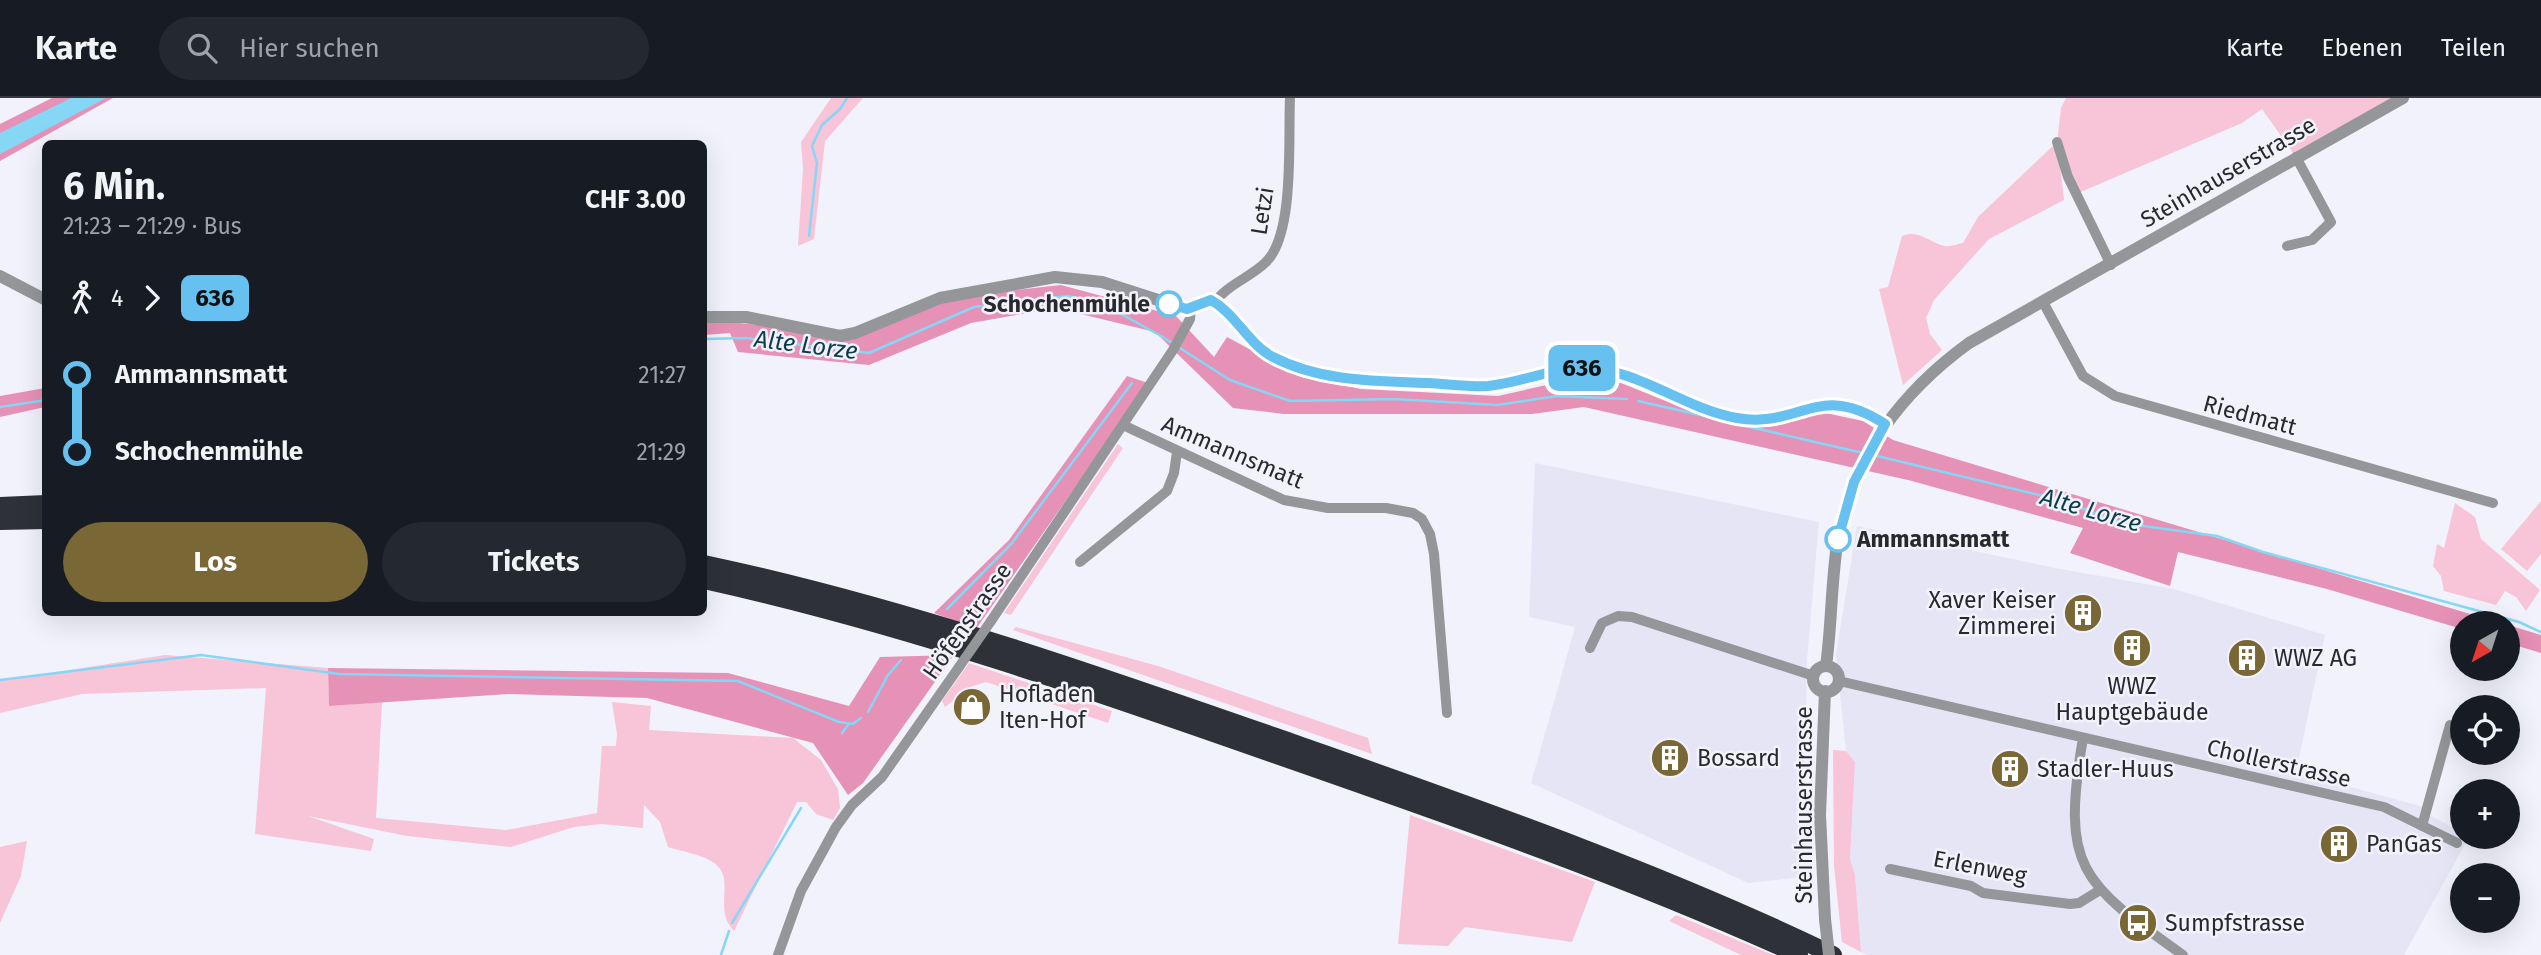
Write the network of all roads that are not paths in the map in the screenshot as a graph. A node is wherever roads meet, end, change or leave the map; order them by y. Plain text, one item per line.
1 (1290, 98) edge
2 (2403, 98) edge
3 (2057, 142) dead end
4 (2296, 157) junction
5 (2287, 246) dead end
6 (2111, 265) junction
7 (0, 276) edge
8 (42, 298) edge
9 (1215, 302) junction
10 (2043, 302) junction
11 (1191, 309) junction
12 (707, 317) edge
13 (1125, 426) junction
14 (1882, 430) junction
15 (1177, 452) junction
16 (0, 496) edge
17 (42, 496) edge
18 (2493, 503) dead end
19 (42, 504) edge
20 (0, 506) edge
21 (42, 520) edge
22 (0, 522) edge
23 (1080, 562) dead end
24 (707, 565) edge
25 (707, 581) edge
26 (1590, 648) dead end
27 (1826, 666) junction
28 (1814, 676) junction
29 (1839, 681) junction
30 (1825, 691) junction
31 (1447, 713) dead end
32 (2450, 725) dead end
33 (2082, 738) junction
34 (2422, 826) junction
35 (2450, 840) edge
36 (1890, 869) dead end
37 (2100, 890) junction
38 (778, 955) edge
39 (1799, 955) edge
40 (1831, 955) edge
41 (2183, 955) edge

1 - 9 street, Letzi
2 - 4 street, Steinhauserstrasse
3 - 6 street
4 - 5 street
4 - 6 street, Steinhauserstrasse
6 - 10 street, Steinhauserstrasse
7 - 8 street
9 - 11 street
9 - 14 street
10 - 14 street, Steinhauserstrasse
10 - 18 street, Riedmatt
11 - 12 street
11 - 13 street, Höfenstrasse
13 - 15 street, Ammannsmatt
13 - 38 street, Höfenstrasse, bridge
14 - 27 street, Steinhauserstrasse
15 - 23 street
15 - 31 street, Ammannsmatt
16 - 17 highway
19 - 20 highway
21 - 22 highway
24 - 40 highway
25 - 39 highway
26 - 28 street, Steinhauserstrasse
27 - 28 street, Steinhauserstrasse
27 - 29 street, Steinhauserstrasse
28 - 30 street, Steinhauserstrasse
29 - 30 street, Steinhauserstrasse
29 - 33 street, Chollerstrasse
30 - 40 street, Steinhauserstrasse, bridge
32 - 34 street
33 - 34 street, Chollerstrasse
33 - 37 street
34 - 35 street, Chollerstrasse
36 - 37 street, Erlenweg
37 - 41 street

